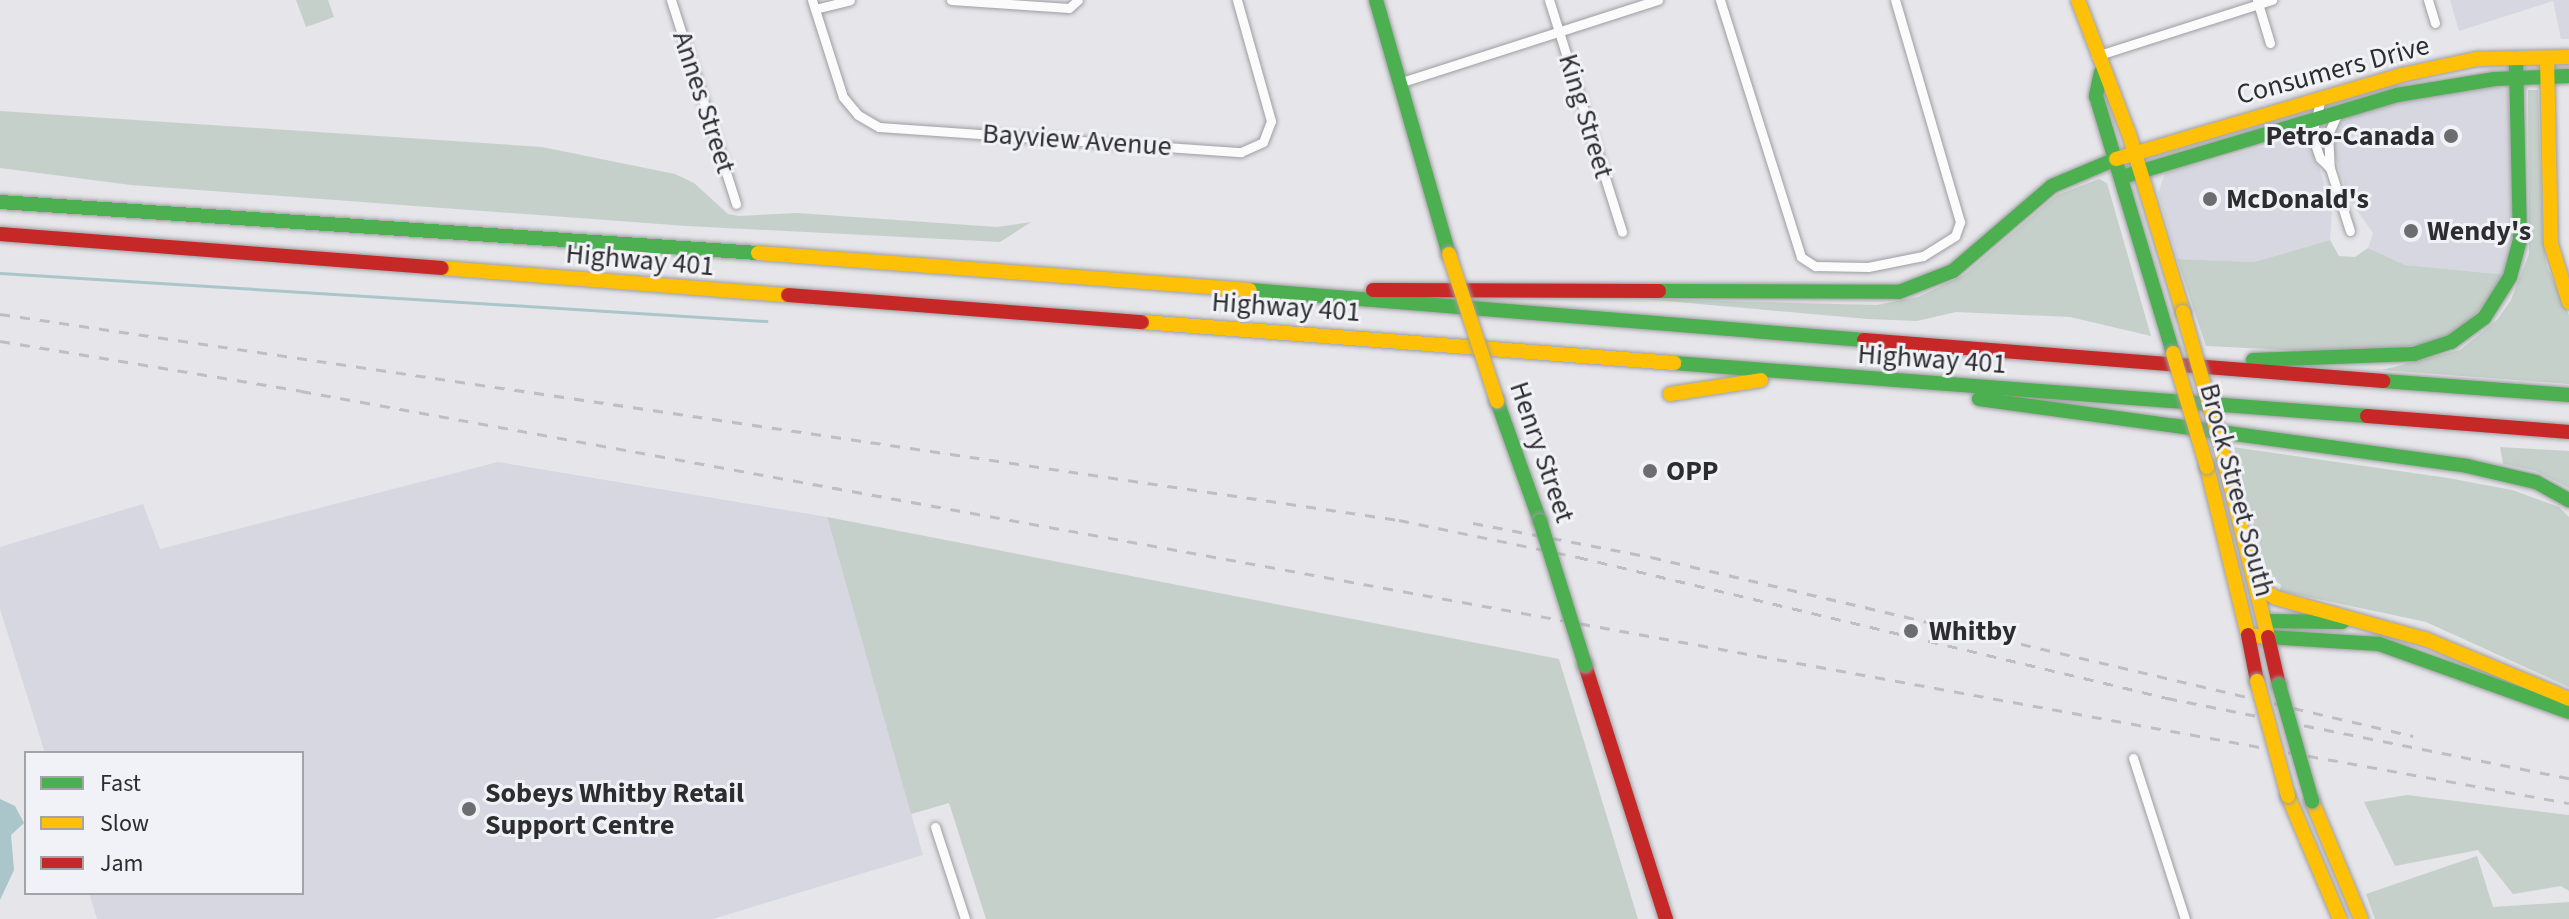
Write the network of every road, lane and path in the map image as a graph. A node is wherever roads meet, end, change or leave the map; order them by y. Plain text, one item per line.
1 (671, 0) edge
2 (850, 0) edge
3 (951, 0) edge
4 (1078, 0) edge
5 (1237, 0) edge
6 (1376, 0) edge
7 (1549, 0) edge
8 (1658, 0) edge
9 (1720, 0) edge
10 (1895, 0) edge
11 (2078, 0) edge
12 (2272, 0) edge
13 (2428, 0) edge
14 (2258, 2) edge
15 (813, 5) edge
16 (2435, 23) dead end
17 (1560, 32) junction
18 (2270, 43) dead end
19 (2096, 56) junction
20 (2569, 57) edge
21 (2516, 58) junction
22 (2547, 58) junction
23 (2101, 72) junction
24 (2569, 76) edge
25 (2547, 77) junction
26 (2518, 78) junction
27 (1402, 82) junction
28 (2321, 96) junction
29 (2338, 112) junction
30 (2313, 120) junction
31 (2135, 153) junction
32 (2116, 159) junction
33 (2330, 168) junction
34 (2140, 172) junction
35 (2122, 177) junction
36 (0, 202) edge
37 (736, 204) dead end
38 (2350, 231) dead end
39 (1622, 232) dead end
40 (0, 234) edge
41 (1049, 272) junction
42 (2569, 302) edge
43 (1942, 347) junction
44 (1815, 376) junction
45 (1670, 394) dead end
46 (2569, 395) edge
47 (2569, 432) edge
48 (2569, 500) edge
49 (2256, 586) junction
50 (2265, 621) junction
51 (2384, 626) junction
52 (2246, 627) junction
53 (2268, 637) junction
54 (2569, 699) edge
55 (2569, 712) edge
56 (2133, 758) dead end
57 (935, 827) dead end
58 (965, 919) edge
59 (1666, 919) edge
60 (2185, 919) edge
61 (2340, 919) edge
62 (2361, 919) edge

1 - 37 street, Annes Street
2 - 15 street
3 - 4 street
5 - 15 street, Bayview Avenue
6 - 27 main road, Henry Street
7 - 17 street, King Street
8 - 17 street
9 - 10 street
11 - 19 main road, Brock Street South
12 - 14 street
13 - 16 street
14 - 18 street
14 - 19 street
17 - 27 street
17 - 39 street, King Street
19 - 23 main road, Brock Street South
20 - 22 main road, Consumers Drive
21 - 22 main road, Consumers Drive
21 - 26 main road
21 - 28 main road, Consumers Drive
22 - 25 main road
23 - 31 main road, Brock Street South
23 - 32 main road, Brock Street South
24 - 25 main road, Consumers Drive
25 - 26 main road, Consumers Drive
25 - 42 main road
26 - 29 main road, Consumers Drive
26 - 43 main road
27 - 59 main road, Henry Street, bridge
28 - 30 street
28 - 31 main road, Consumers Drive
29 - 30 main road, Consumers Drive
29 - 33 street
30 - 33 street
30 - 34 main road, Consumers Drive
31 - 32 main road, Consumers Drive
31 - 34 main road, Brock Street South
32 - 35 main road, Brock Street South
32 - 41 main road, Consumers Drive
33 - 38 street
34 - 35 main road, Consumers Drive
34 - 49 main road, Brock Street South, bridge
35 - 52 main road, Brock Street South, bridge
36 - 41 main road, Highway 401
40 - 44 main road, Highway 401
41 - 43 main road, Highway 401
43 - 46 main road, Highway 401
44 - 45 main road
44 - 47 main road, Highway 401
44 - 48 main road
49 - 50 main road, Brock Street South
49 - 51 main road
50 - 51 main road
50 - 52 main road
50 - 53 main road, Brock Street South
51 - 54 main road
52 - 53 main road
52 - 61 main road, Brock Street South, bridge
53 - 55 main road
53 - 62 main road, Brock Street South, bridge
56 - 60 street
57 - 58 street

